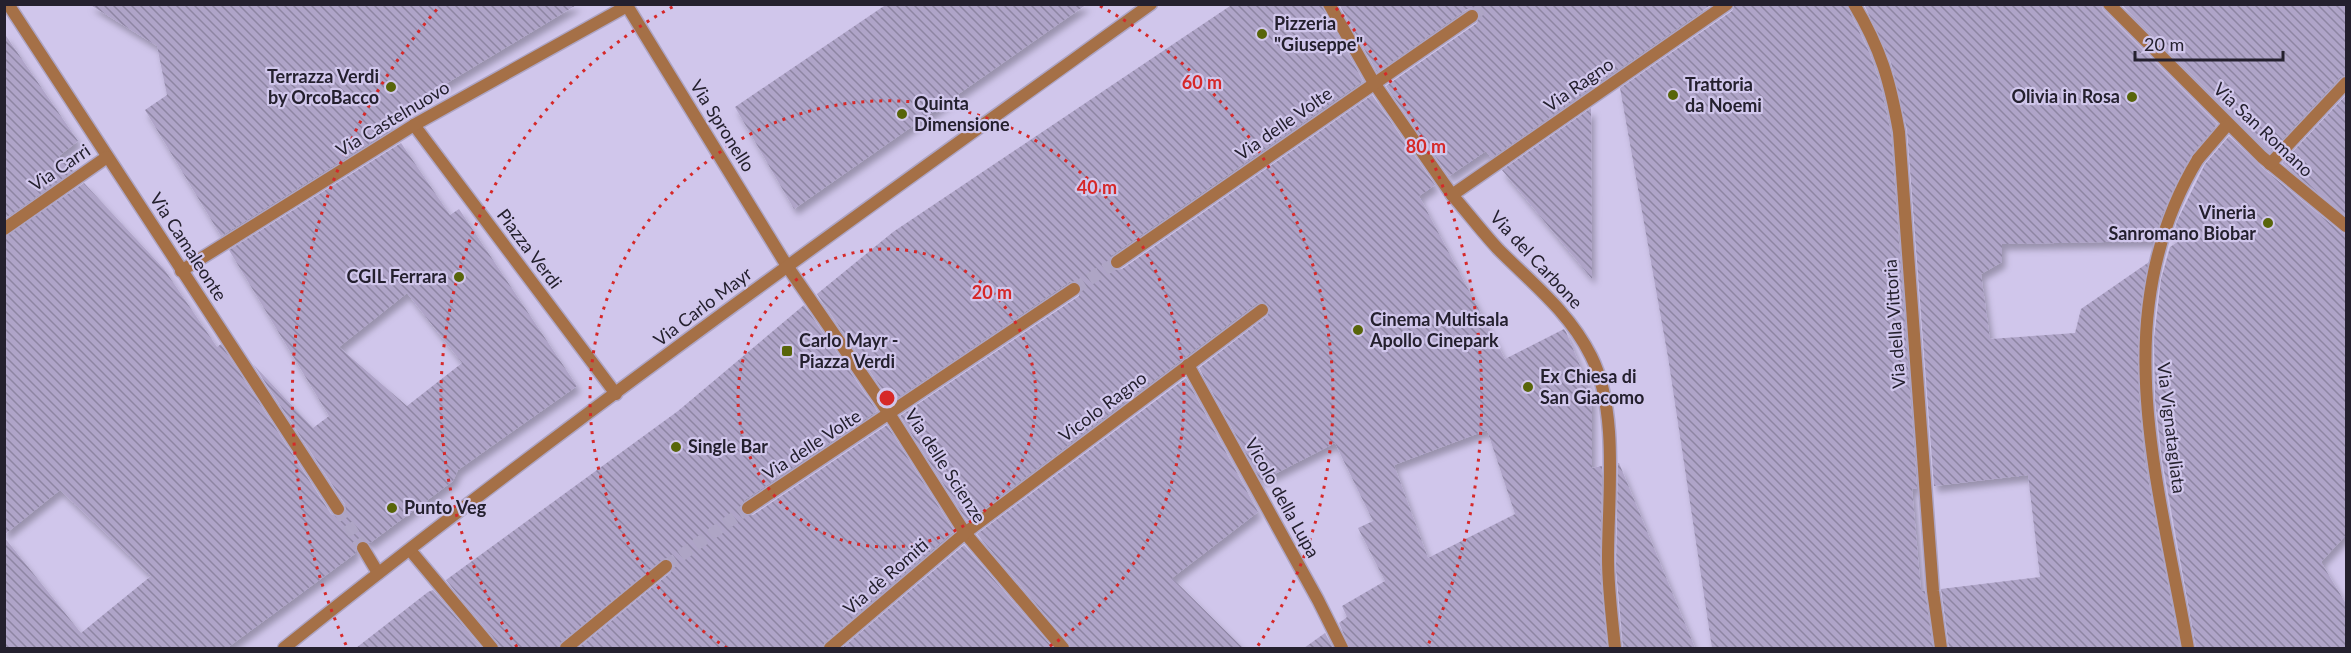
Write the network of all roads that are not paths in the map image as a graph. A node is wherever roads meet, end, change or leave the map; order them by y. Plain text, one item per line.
1 (8, 4) edge
2 (1151, 4) edge
3 (1329, 4) edge
4 (1727, 4) edge
5 (1854, 4) edge
6 (2109, 4) edge
7 (627, 5) edge
8 (1472, 16) tunnel mouth
9 (1374, 83) junction
10 (2346, 83) edge
11 (2228, 124) junction
12 (414, 125) junction
13 (107, 157) junction
14 (2270, 164) junction
15 (1452, 195) junction
16 (2346, 226) edge
17 (4, 229) edge
18 (1117, 262) tunnel mouth
19 (787, 266) junction
20 (181, 271) junction
21 (1074, 289) tunnel mouth
22 (1262, 310) dead end
23 (1188, 366) junction
24 (616, 394) junction
25 (890, 415) junction
26 (748, 508) tunnel mouth
27 (338, 509) tunnel mouth
28 (965, 532) junction
29 (363, 548) tunnel mouth
30 (410, 550) junction
31 (666, 566) tunnel mouth
32 (378, 573) junction
33 (284, 648) edge
34 (492, 648) edge
35 (566, 648) edge
36 (830, 648) edge
37 (1063, 648) edge
38 (1342, 648) edge
39 (1615, 648) edge
40 (1941, 648) edge
41 (2188, 648) edge

1 - 13 street, Via Camaleonte
2 - 19 street, Via Carlo Mayr
3 - 9 street, Via del Carbone
4 - 15 street, Via Ragno
5 - 40 street, Via della Vittoria
6 - 11 street, Via San Romano
7 - 12 street, Via Castelnuovo
7 - 19 street, Via Spronello
8 - 9 street, Via delle Volte
9 - 15 street, Via del Carbone
9 - 18 street, Via delle Volte
10 - 14 street
11 - 14 street, Via San Romano
11 - 41 street, Via Vignatagliata
12 - 20 street, Via Castelnuovo
12 - 24 street, Piazza Verdi
13 - 17 street, Via Carri
13 - 20 street, Via Camaleonte
14 - 16 street, Via San Romano
15 - 39 street, Via del Carbone
19 - 24 street, Via Carlo Mayr
19 - 25 street, Via delle Scienze
20 - 27 street, Via Camaleonte
21 - 25 street, Via delle Volte
22 - 23 street, Vicolo Ragno
23 - 28 street, Vicolo Ragno
23 - 38 street, Vicolo della Lupa
24 - 30 street, Via Carlo Mayr
25 - 26 street, Via delle Volte
25 - 28 street, Via delle Scienze
28 - 36 street, Via dè Romiti
28 - 37 street, Via delle Scienze
29 - 32 street
30 - 32 street, Via Carlo Mayr
30 - 34 street
31 - 35 street
32 - 33 street, Via Carlo Mayr

